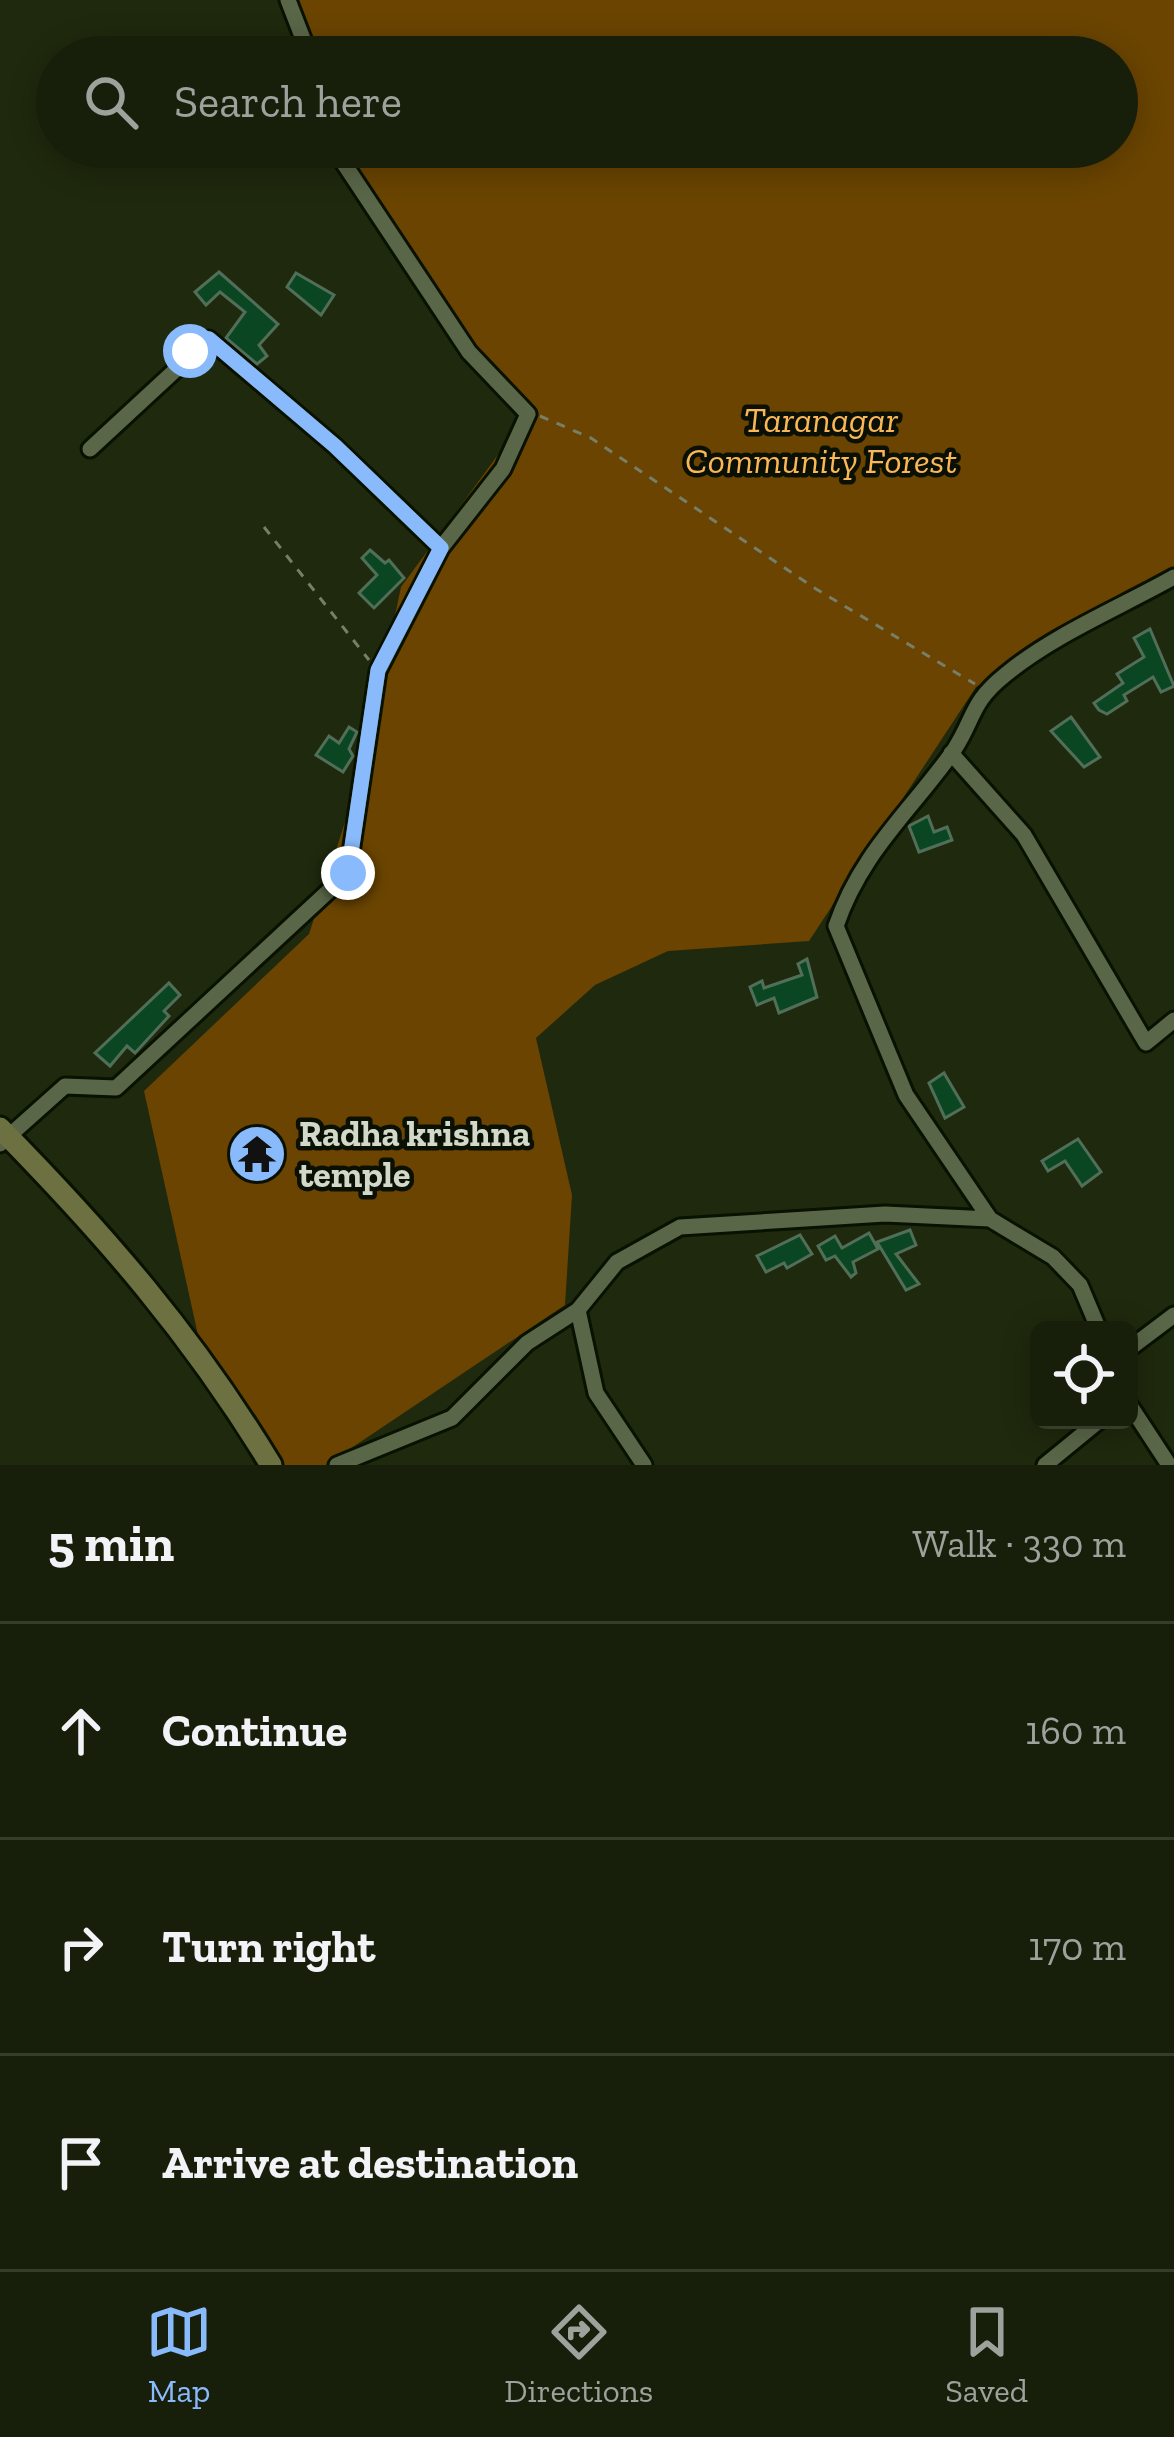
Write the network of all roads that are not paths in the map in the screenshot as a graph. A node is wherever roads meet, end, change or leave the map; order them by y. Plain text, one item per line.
1 (288, 0) edge
2 (302, 36) edge
3 (347, 168) edge
4 (90, 449) dead end
5 (441, 548) junction
6 (1174, 577) edge
7 (950, 753) junction
8 (1174, 1020) edge
9 (3, 1136) edge
10 (990, 1219) junction
11 (578, 1310) junction
12 (1174, 1316) edge
13 (1095, 1321) edge
14 (1138, 1342) edge
15 (1138, 1418) edge
16 (1089, 1429) edge
17 (271, 1465) edge
18 (337, 1465) edge
19 (644, 1465) edge
20 (1045, 1465) edge
21 (1168, 1465) edge

1 - 2 street
3 - 5 street
4 - 5 street
5 - 9 street
6 - 7 street
7 - 8 street
7 - 10 street
9 - 17 street
10 - 11 street
10 - 13 street
11 - 18 street
11 - 19 street
12 - 14 street
15 - 21 street
16 - 20 street

